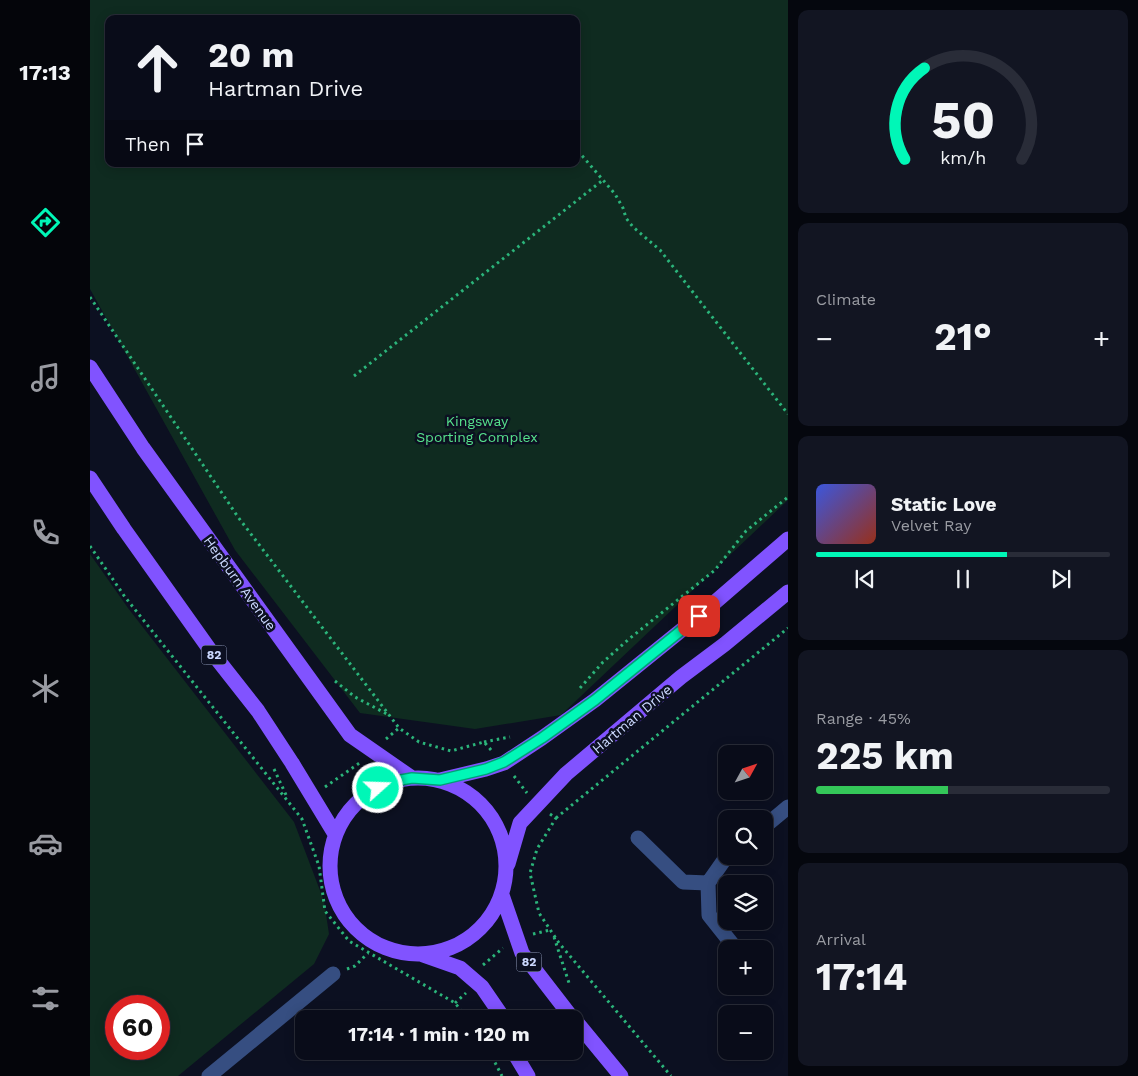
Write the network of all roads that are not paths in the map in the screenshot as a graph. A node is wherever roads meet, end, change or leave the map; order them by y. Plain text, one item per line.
1 (90, 367) edge
2 (90, 478) edge
3 (788, 539) edge
4 (788, 592) edge
5 (412, 778) junction
6 (440, 780) junction
7 (788, 807) edge
8 (773, 820) edge
9 (335, 834) junction
10 (638, 838) dead end
11 (721, 865) edge
12 (506, 870) junction
13 (708, 883) junction
14 (502, 895) junction
15 (729, 940) edge
16 (421, 955) junction
17 (333, 974) road end
18 (498, 1010) edge
19 (567, 1010) edge
20 (583, 1030) edge
21 (518, 1060) edge
22 (209, 1076) edge
23 (528, 1076) edge
24 (621, 1076) edge

1 - 5 main road, Hepburn Avenue
2 - 9 main road, 82
3 - 6 main road
4 - 12 main road, Hartman Drive
5 - 6 main road, 82
5 - 9 main road, 82
6 - 12 main road, 82
7 - 8 street
9 - 16 main road, 82
10 - 13 street
11 - 13 street
12 - 14 main road, 82
13 - 15 street
14 - 16 main road, 82
14 - 19 main road, 82
16 - 18 main road, 82
17 - 22 street
20 - 24 main road, 82
21 - 23 main road

